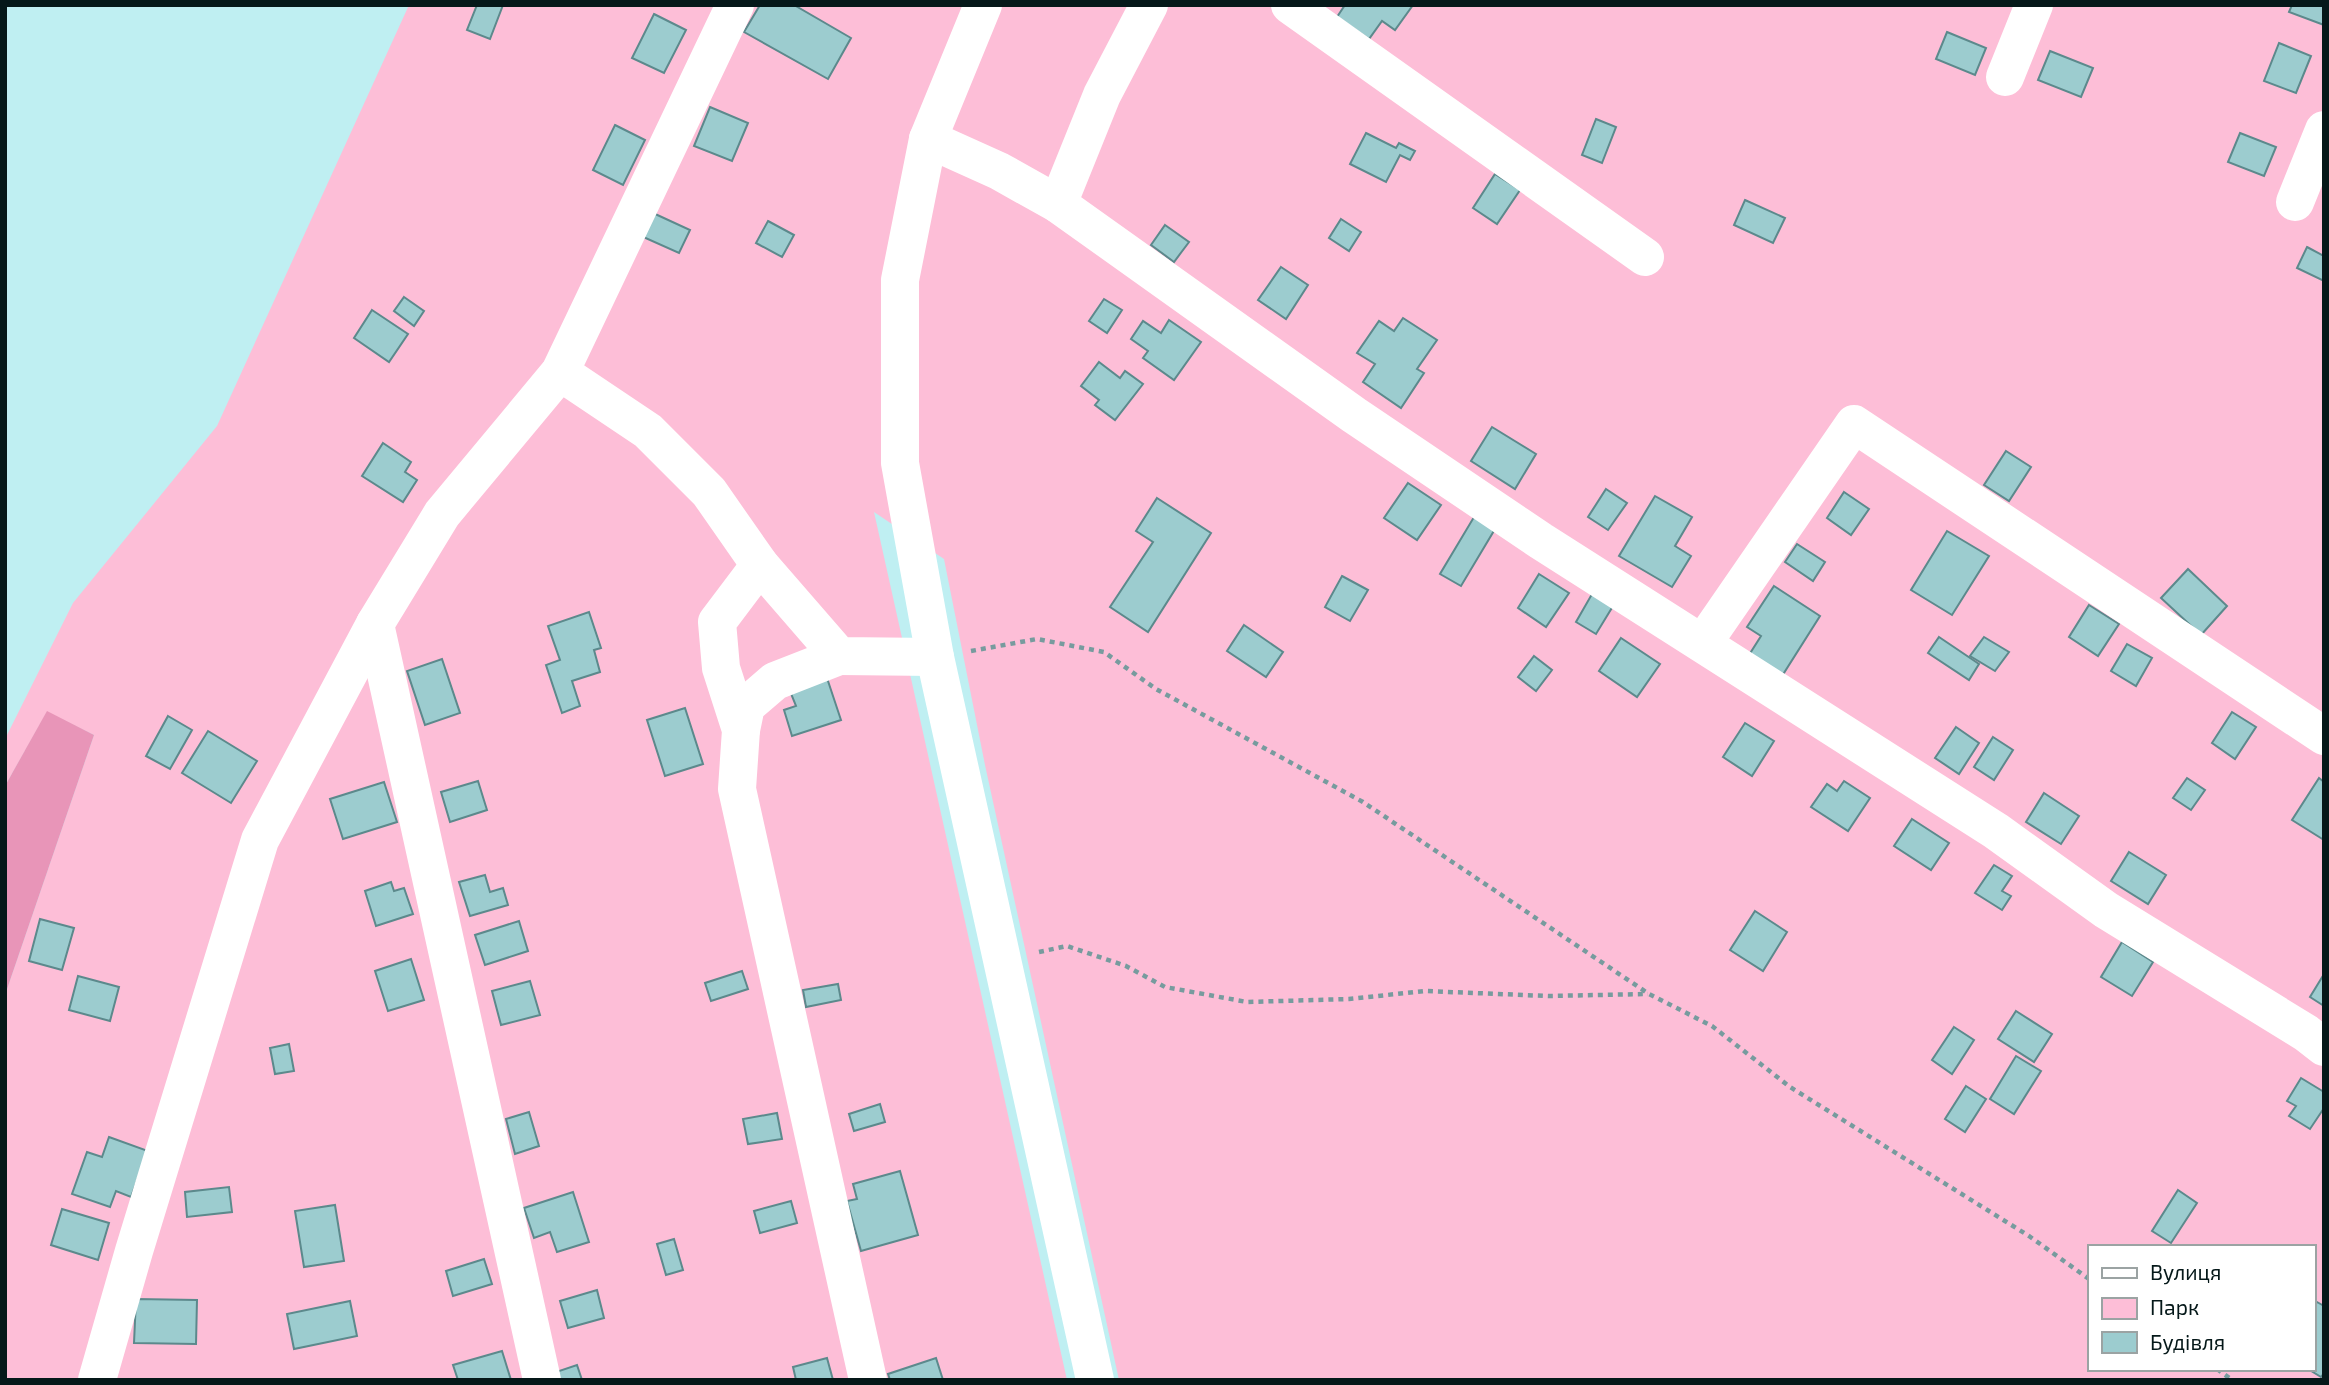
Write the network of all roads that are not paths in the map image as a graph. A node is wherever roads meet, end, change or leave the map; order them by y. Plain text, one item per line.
1 (735, 5) edge
2 (983, 5) edge
3 (1149, 5) edge
4 (1290, 5) edge
5 (2034, 5) edge
6 (2006, 77) dead end
7 (2324, 130) edge
8 (928, 139) junction
9 (2295, 202) dead end
10 (1058, 204) junction
11 (1645, 257) dead end
12 (560, 372) junction
13 (760, 565) junction
14 (375, 624) junction
15 (1703, 643) junction
16 (839, 656) junction
17 (935, 657) junction
18 (741, 730) junction
19 (2324, 736) edge
20 (2324, 1047) edge
21 (97, 1380) edge
22 (542, 1380) edge
23 (868, 1380) edge
24 (1095, 1380) edge

1 - 12 street
2 - 8 street
3 - 10 street
4 - 11 street
5 - 6 street
7 - 9 street
8 - 10 street
8 - 17 street
10 - 15 street
12 - 13 street
12 - 14 street
13 - 16 street
13 - 18 street
14 - 21 street
14 - 22 street
15 - 19 street
15 - 20 street
16 - 17 street
16 - 18 street
17 - 24 street
18 - 23 street

